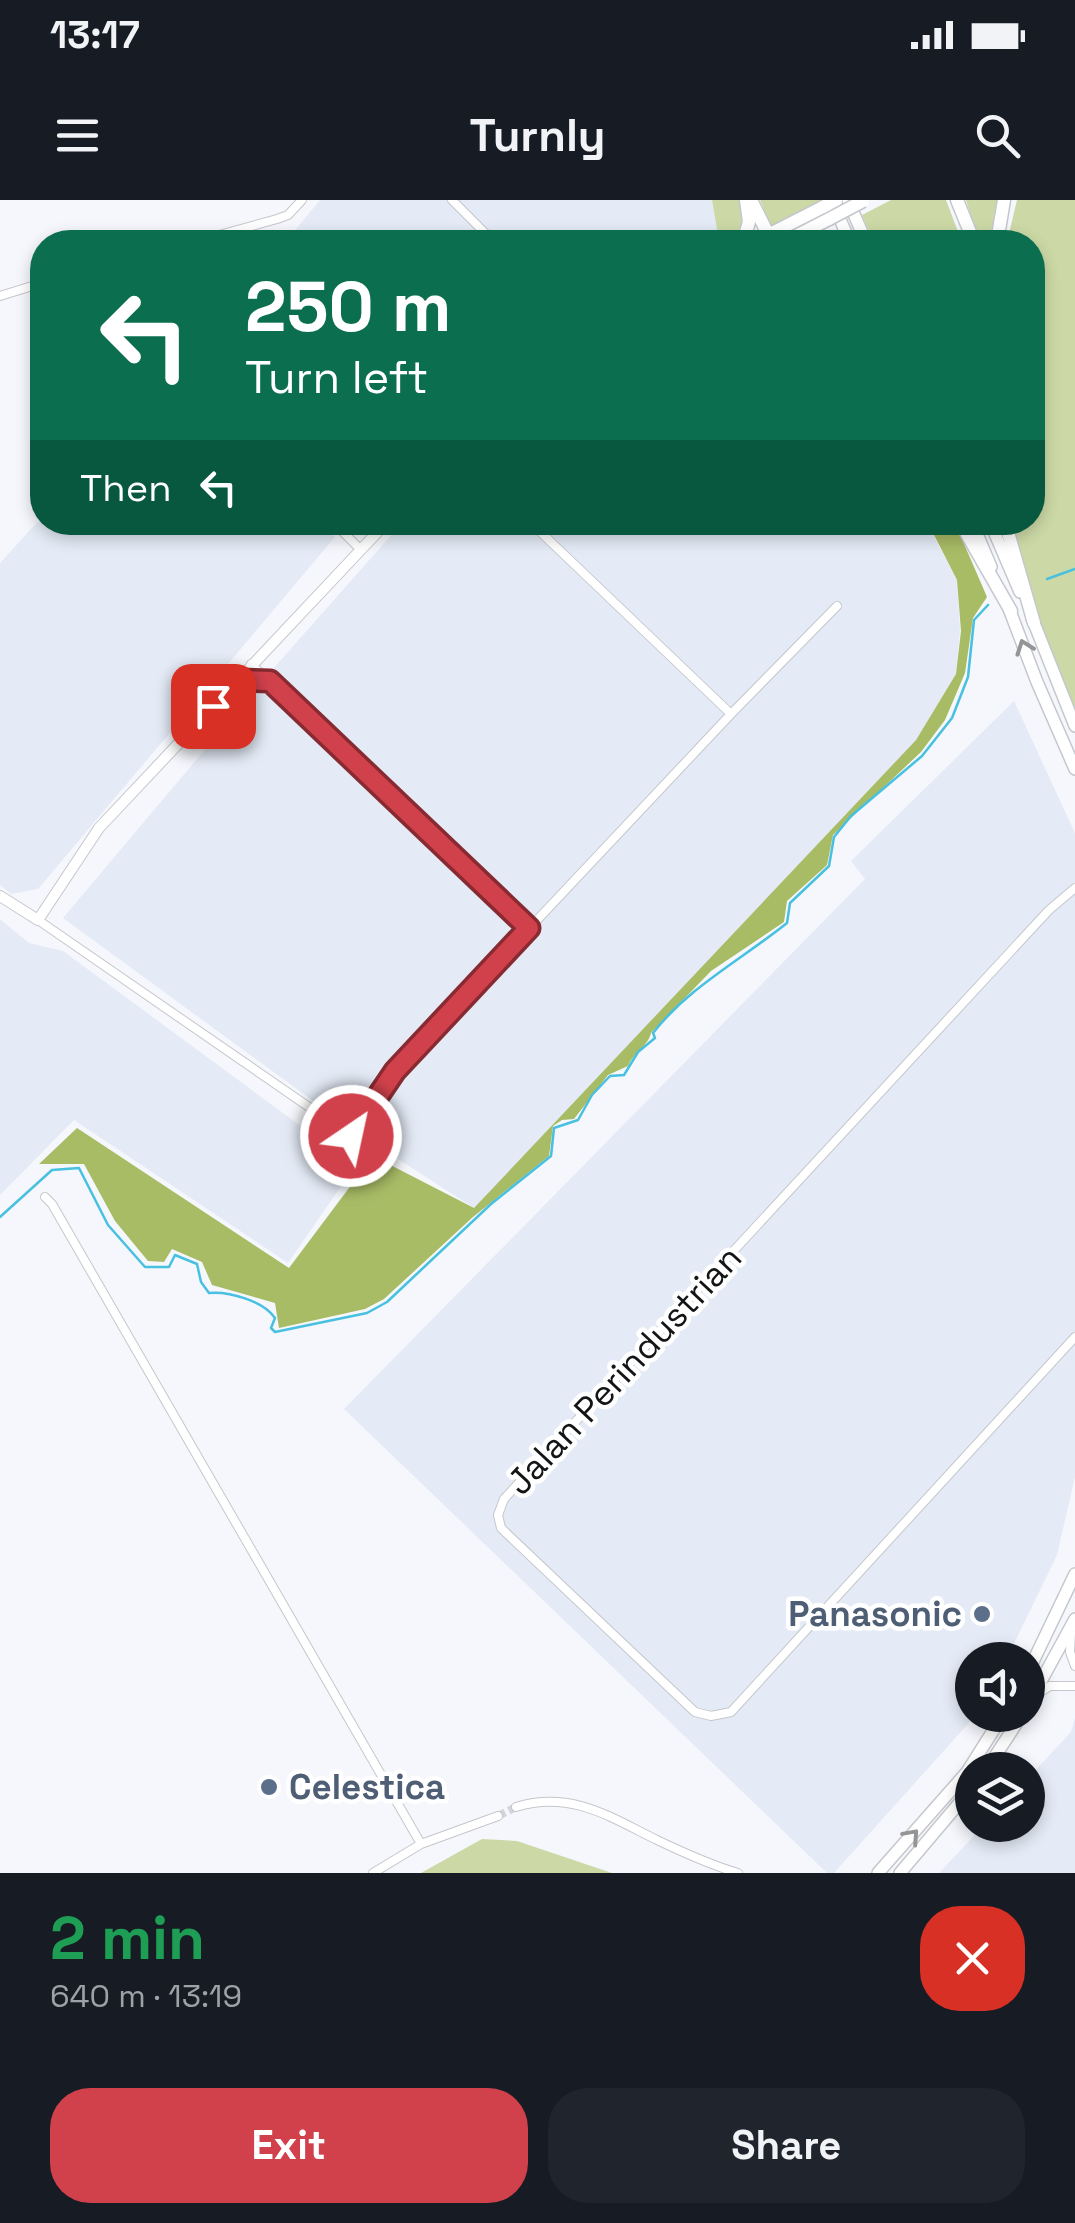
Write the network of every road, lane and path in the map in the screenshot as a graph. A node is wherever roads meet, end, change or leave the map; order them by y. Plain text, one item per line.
1 (302, 200) edge
2 (452, 200) edge
3 (748, 200) edge
4 (848, 200) edge
5 (956, 200) edge
6 (1004, 200) edge
7 (864, 201) edge
8 (830, 206) edge
9 (237, 230) edge
10 (482, 230) edge
11 (746, 230) edge
12 (765, 230) edge
13 (786, 230) edge
14 (799, 230) edge
15 (843, 230) edge
16 (861, 230) edge
17 (969, 230) edge
18 (999, 230) edge
19 (30, 287) edge
20 (0, 296) edge
21 (346, 535) edge
22 (375, 535) edge
23 (544, 535) edge
24 (967, 535) edge
25 (978, 535) edge
26 (996, 535) edge
27 (1009, 535) edge
28 (361, 550) junction
29 (836, 606) dead end
30 (1010, 611) junction
31 (1034, 623) junction
32 (251, 664) junction
33 (237, 680) junction
34 (270, 681) junction
35 (731, 714) junction
36 (1075, 726) edge
37 (1075, 769) edge
38 (1075, 888) edge
39 (0, 896) edge
40 (38, 920) junction
41 (529, 928) junction
42 (45, 1198) dead end
43 (1075, 1337) edge
44 (1075, 1574) edge
45 (1074, 1621) edge
46 (1044, 1642) edge
47 (1075, 1666) edge
48 (1045, 1673) edge
49 (1075, 1686) edge
50 (1045, 1690) edge
51 (992, 1732) edge
52 (516, 1807) tunnel mouth
53 (955, 1808) edge
54 (498, 1816) tunnel mouth
55 (421, 1844) junction
56 (374, 1873) edge
57 (738, 1873) edge
58 (878, 1873) edge
59 (900, 1873) edge

1 - 9 street
2 - 10 street
3 - 11 highway
3 - 12 highway
4 - 16 highway
5 - 17 highway
6 - 18 highway
7 - 8 highway, bridge
8 - 13 highway
8 - 14 highway
8 - 15 highway
19 - 20 street
21 - 28 street
22 - 28 main road
23 - 35 street
24 - 30 highway
25 - 30 highway
26 - 31 highway
27 - 31 highway
28 - 32 main road
29 - 35 street
37 -> 30 highway
31 - 36 highway
32 - 33 main road
32 - 34 street
33 - 34 main road
33 - 40 main road
34 - 41 street
35 - 41 street
38 - 43 street, Jalan Perindustrian
39 - 40 main road
40 - 41 street
42 - 55 street
44 - 46 highway
45 - 47 street
45 - 48 highway
49 - 50 street
58 -> 51 highway
52 - 57 street
53 - 59 highway
54 - 55 street
55 - 56 street

